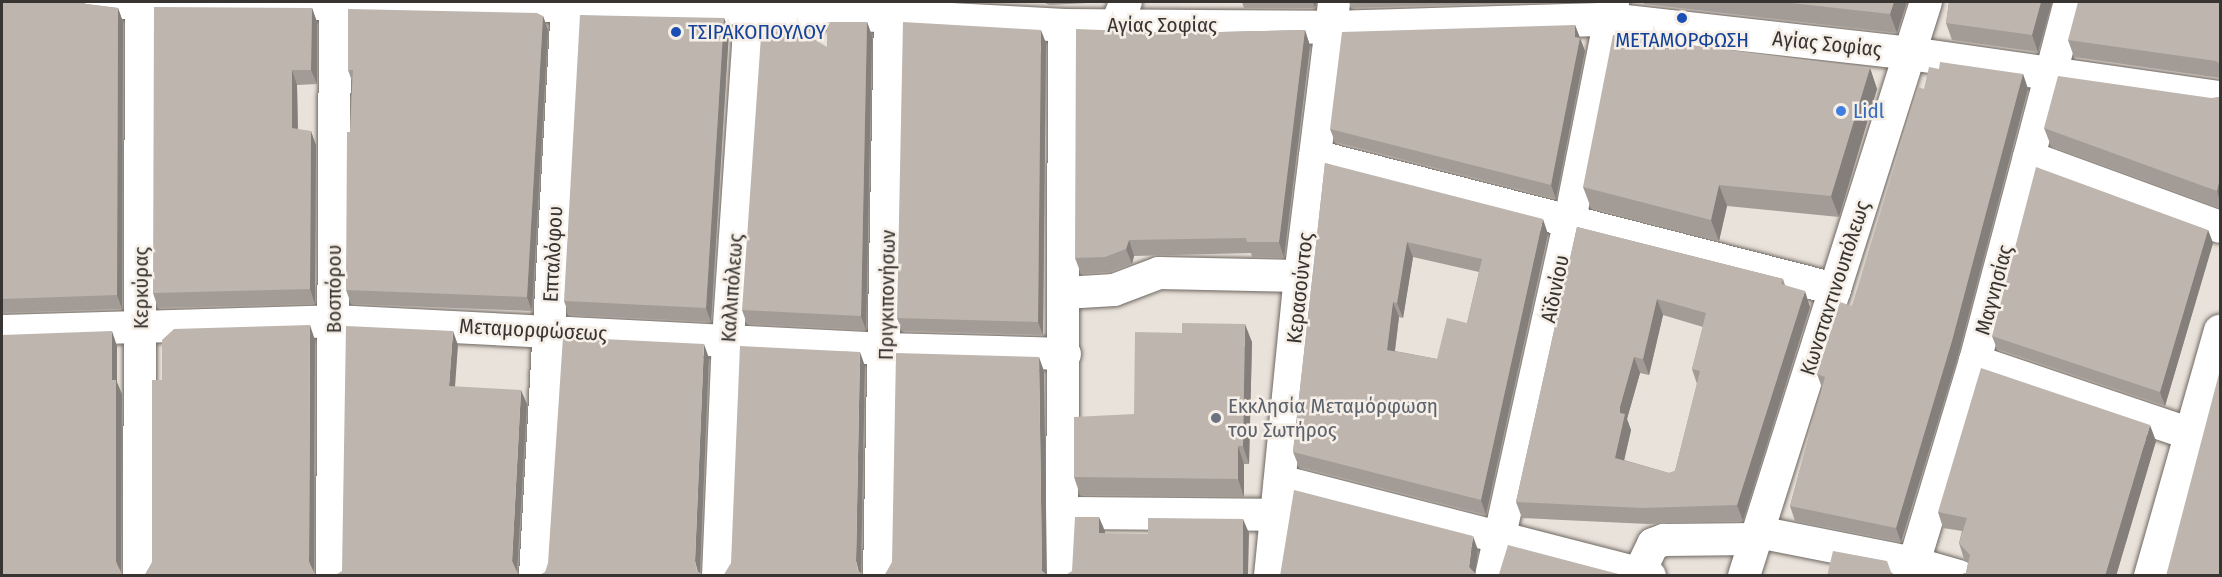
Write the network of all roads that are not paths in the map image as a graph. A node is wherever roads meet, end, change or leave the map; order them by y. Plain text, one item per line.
1 (100, 2) edge
2 (141, 2) edge
3 (335, 2) edge
4 (1926, 2) edge
5 (2070, 2) edge
6 (703, 4) edge
7 (757, 4) edge
8 (567, 5) junction
9 (966, 10) edge
10 (1610, 10) edge
11 (1121, 13) edge
12 (890, 14) junction
13 (1333, 14) edge
14 (1064, 25) junction
15 (1909, 53) junction
16 (2051, 72) junction
17 (2220, 97) edge
18 (1315, 156) junction
19 (2029, 157) junction
20 (1570, 220) junction
21 (2220, 227) edge
22 (1300, 276) junction
23 (1835, 289) junction
24 (1064, 293) junction
25 (334, 321) junction
26 (142, 328) junction
27 (549, 330) junction
28 (2, 331) edge
29 (2220, 331) edge
30 (728, 339) junction
31 (886, 349) junction
32 (1065, 354) junction
33 (1975, 361) junction
34 (2191, 434) junction
35 (1280, 482) junction
36 (1065, 513) junction
37 (1276, 515) junction
38 (1756, 535) junction
39 (1501, 537) junction
40 (1912, 569) edge
41 (1644, 574) edge
42 (2151, 575) edge
43 (139, 576) edge
44 (332, 576) edge
45 (535, 576) edge
46 (718, 576) edge
47 (879, 576) edge
48 (1062, 576) edge
49 (1270, 576) edge
50 (1491, 576) edge
51 (1744, 576) edge
52 (1959, 576) edge

1 - 2 street, Αγίας Σοφίας
2 - 3 street, Αγίας Σοφίας
2 - 26 street, Κερκύρας
3 - 8 street, Αγίας Σοφίας
3 - 25 street, Βοσπόρου
4 - 15 street, Κωνσταντινουπόλεως
5 - 16 street, Μαγνησίας
6 - 7 street, Αγίας Σοφίας
6 - 8 street, Αγίας Σοφίας
7 - 12 street, Αγίας Σοφίας
7 - 30 street, Καλλιπόλεως
8 - 27 street, Επταλόφου
9 - 12 street, Αγίας Σοφίας
9 - 14 street, Αγίας Σοφίας
10 - 13 street, Αγίας Σοφίας
10 - 15 street, Αγίας Σοφίας
10 - 20 street, Αϊδινίου
11 - 13 street, Αγίας Σοφίας
11 - 14 street, Αγίας Σοφίας
12 - 31 street, Πριγκιπονήσων
13 - 18 street, Κερασούντος
14 - 24 street
15 - 16 street, Αγίας Σοφίας
15 - 23 street, Κωνσταντινουπόλεως
16 - 17 street, Αγίας Σοφίας
16 - 19 street, Μαγνησίας
18 - 20 street
18 - 22 street, Κερασούντος
19 - 21 street
19 - 33 street, Μαγνησίας
20 - 23 street
20 - 39 street, Αϊδινίου
22 - 24 street
22 - 35 street, Κερασούντος
23 - 38 street, Κωνσταντινουπόλεως
24 - 32 street
25 - 26 street, Μεταμορφώσεως
25 - 27 street, Μεταμορφώσεως
25 - 44 street, Βοσπόρου
26 - 28 street, Μεταμορφώσεως
26 - 43 street, Κερκύρας
27 - 30 street, Μεταμορφώσεως
27 - 45 street, Επταλόφου
29 - 34 street
30 - 31 street, Μεταμορφώσεως
30 - 46 street, Καλλιπόλεως
31 - 32 street, Μεταμορφώσεως
31 - 47 street, Πριγκιπονήσων
32 - 36 street
33 - 34 street
33 - 40 street, Μαγνησίας
34 - 42 street
35 - 37 street, Κερασούντος
35 - 39 street
36 - 37 street
36 - 48 street
37 - 49 street, Κερασούντος
38 - 40 street
38 - 41 street
38 - 51 street, Κωνσταντινουπόλεως
39 - 41 street
39 - 50 street, Αϊδινίου
40 - 52 street

